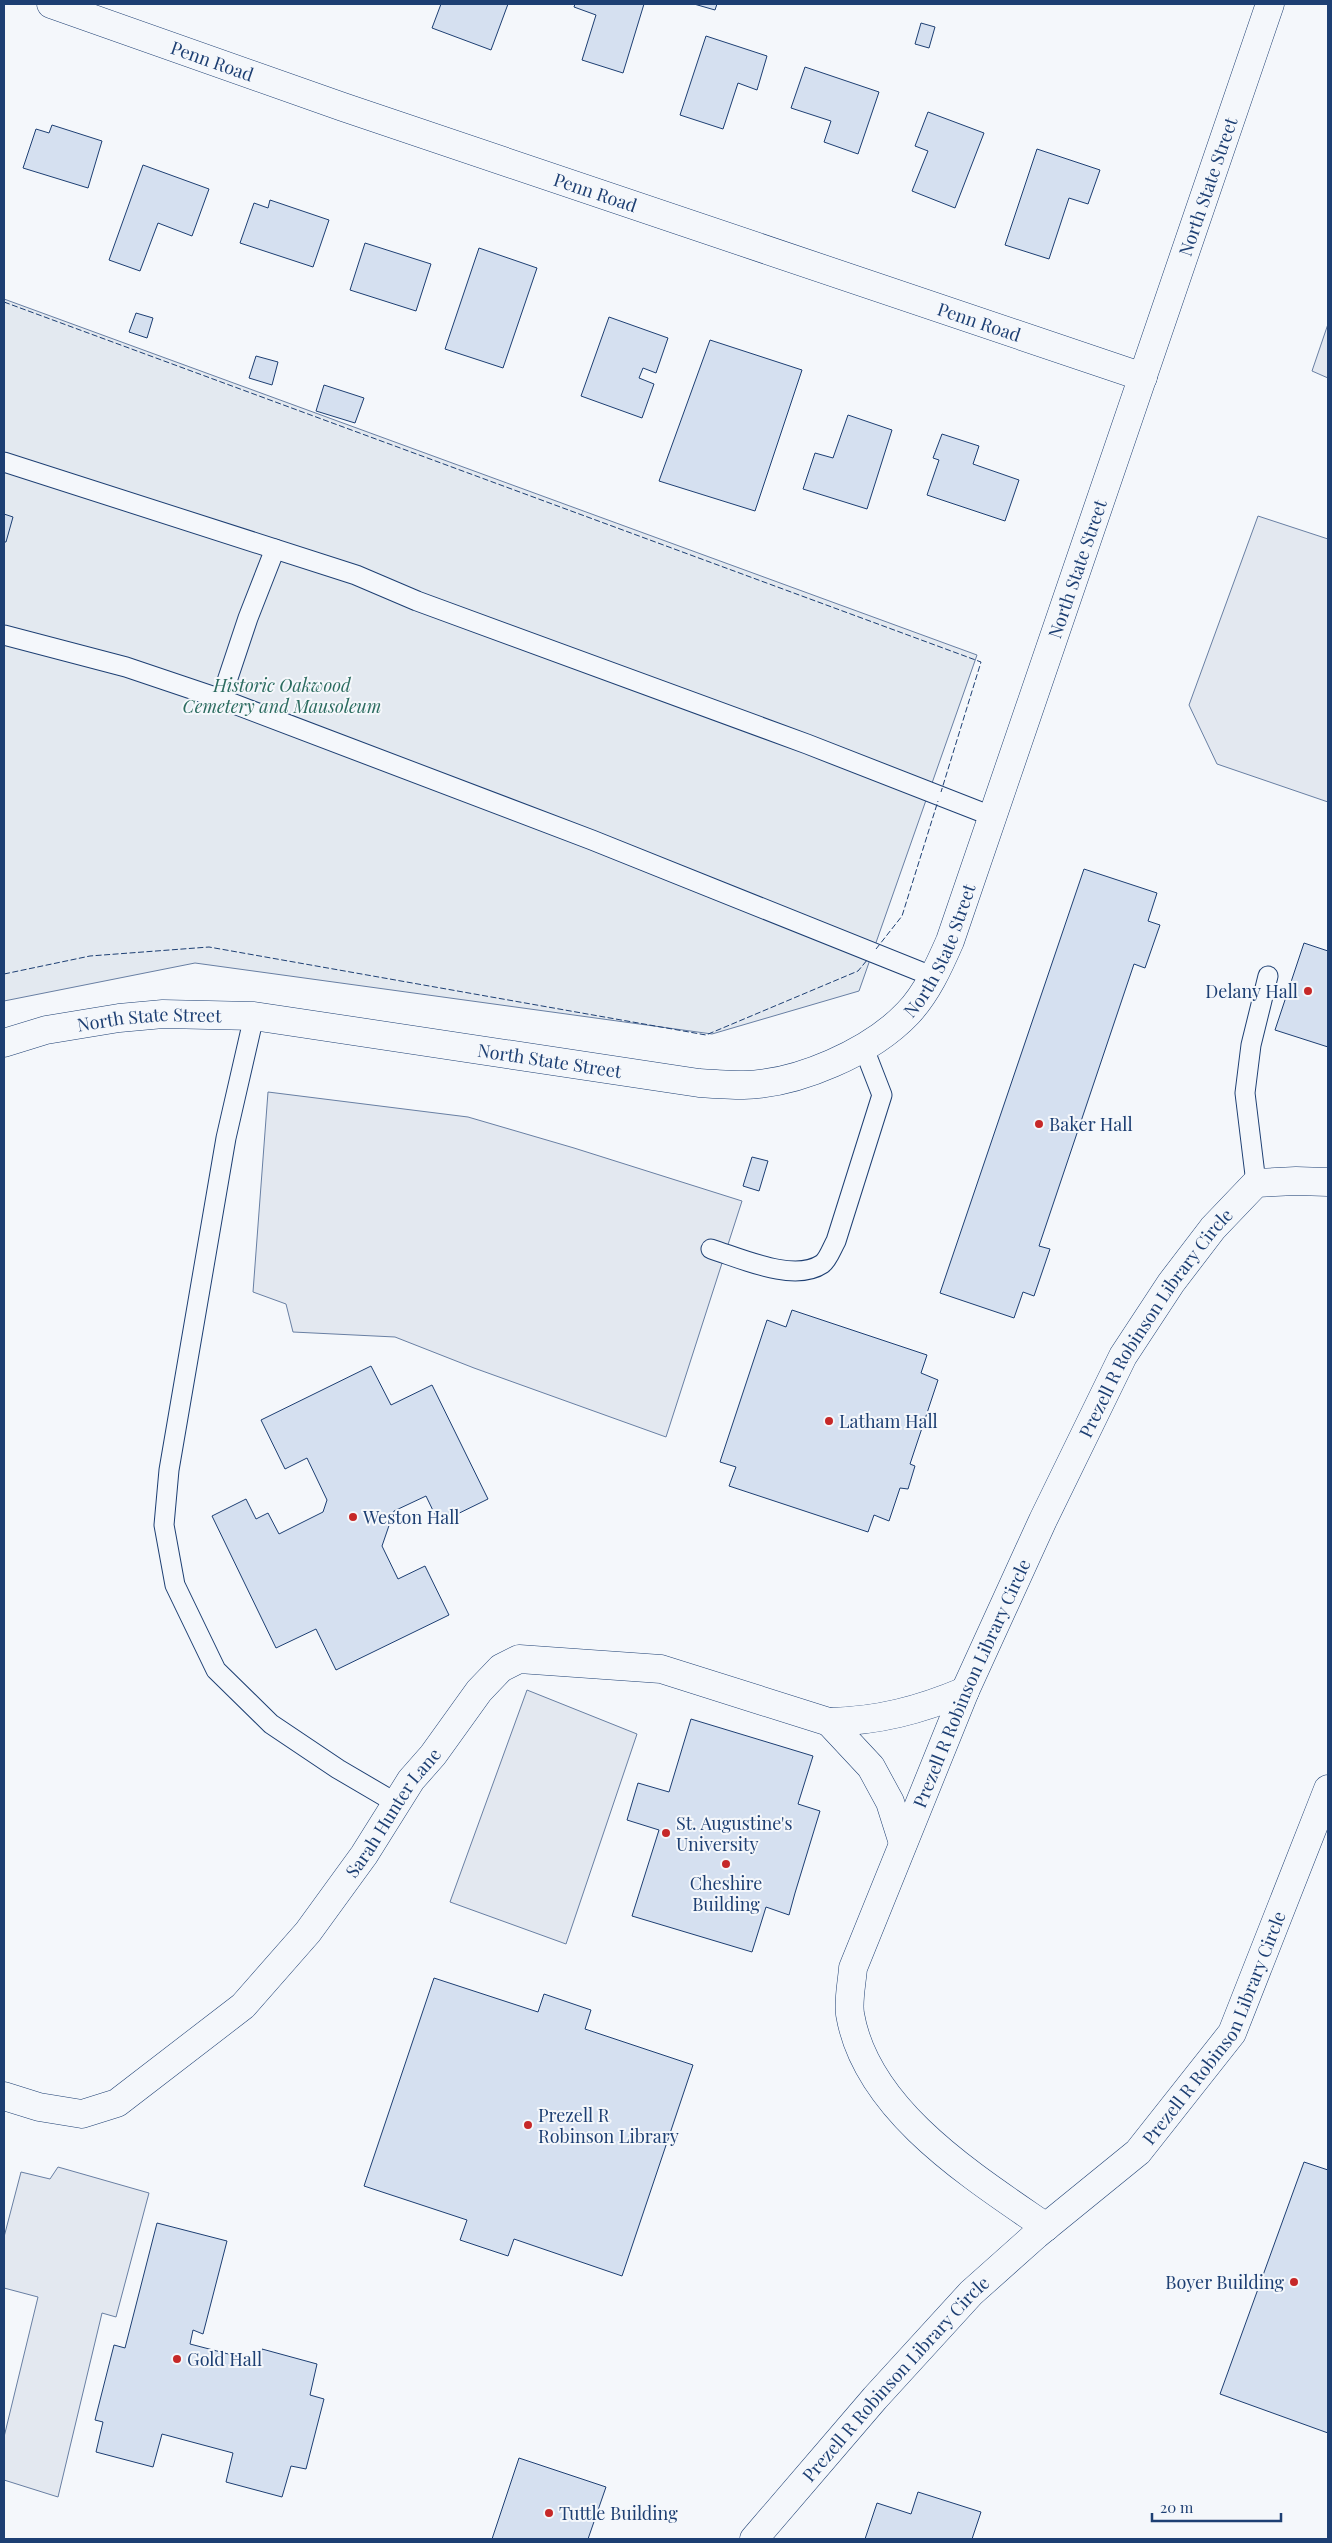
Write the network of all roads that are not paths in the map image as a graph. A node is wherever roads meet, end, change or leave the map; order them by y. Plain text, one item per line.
1 (51, 4) edge
2 (1270, 4) edge
3 (1143, 377) junction
4 (4, 462) edge
5 (274, 549) junction
6 (4, 635) edge
7 (221, 699) junction
8 (994, 817) junction
9 (1268, 976) dead end
10 (934, 977) junction
11 (254, 1016) junction
12 (4, 1043) edge
13 (863, 1046) junction
14 (1328, 1182) edge
15 (1256, 1183) junction
16 (710, 1249) dead end
17 (965, 1691) junction
18 (829, 1722) junction
19 (1328, 1790) edge
20 (396, 1804) junction
21 (903, 1843) junction
22 (4, 2096) edge
23 (1046, 2227) junction
24 (754, 2539) edge

1 - 3 street, Penn Road
2 - 3 street, North State Street
3 - 8 street, North State Street
4 - 5 lane
5 - 7 lane
5 - 8 lane
6 - 7 lane
7 - 10 lane
8 - 10 street, North State Street
9 - 15 lane
10 - 13 street, North State Street
11 - 12 street, North State Street
11 - 13 street, North State Street
11 - 20 lane
13 - 16 lane
14 - 15 street
15 - 17 street, Prezell R Robinson Library Circle
17 - 18 street, Sarah Hunter Lane
17 - 21 street, Prezell R Robinson Library Circle
18 - 20 street, Sarah Hunter Lane
18 - 21 street, Sarah Hunter Lane
19 - 23 street, Prezell R Robinson Library Circle
20 - 22 street, Sarah Hunter Lane
21 - 23 street, Prezell R Robinson Library Circle
23 - 24 street, Prezell R Robinson Library Circle

